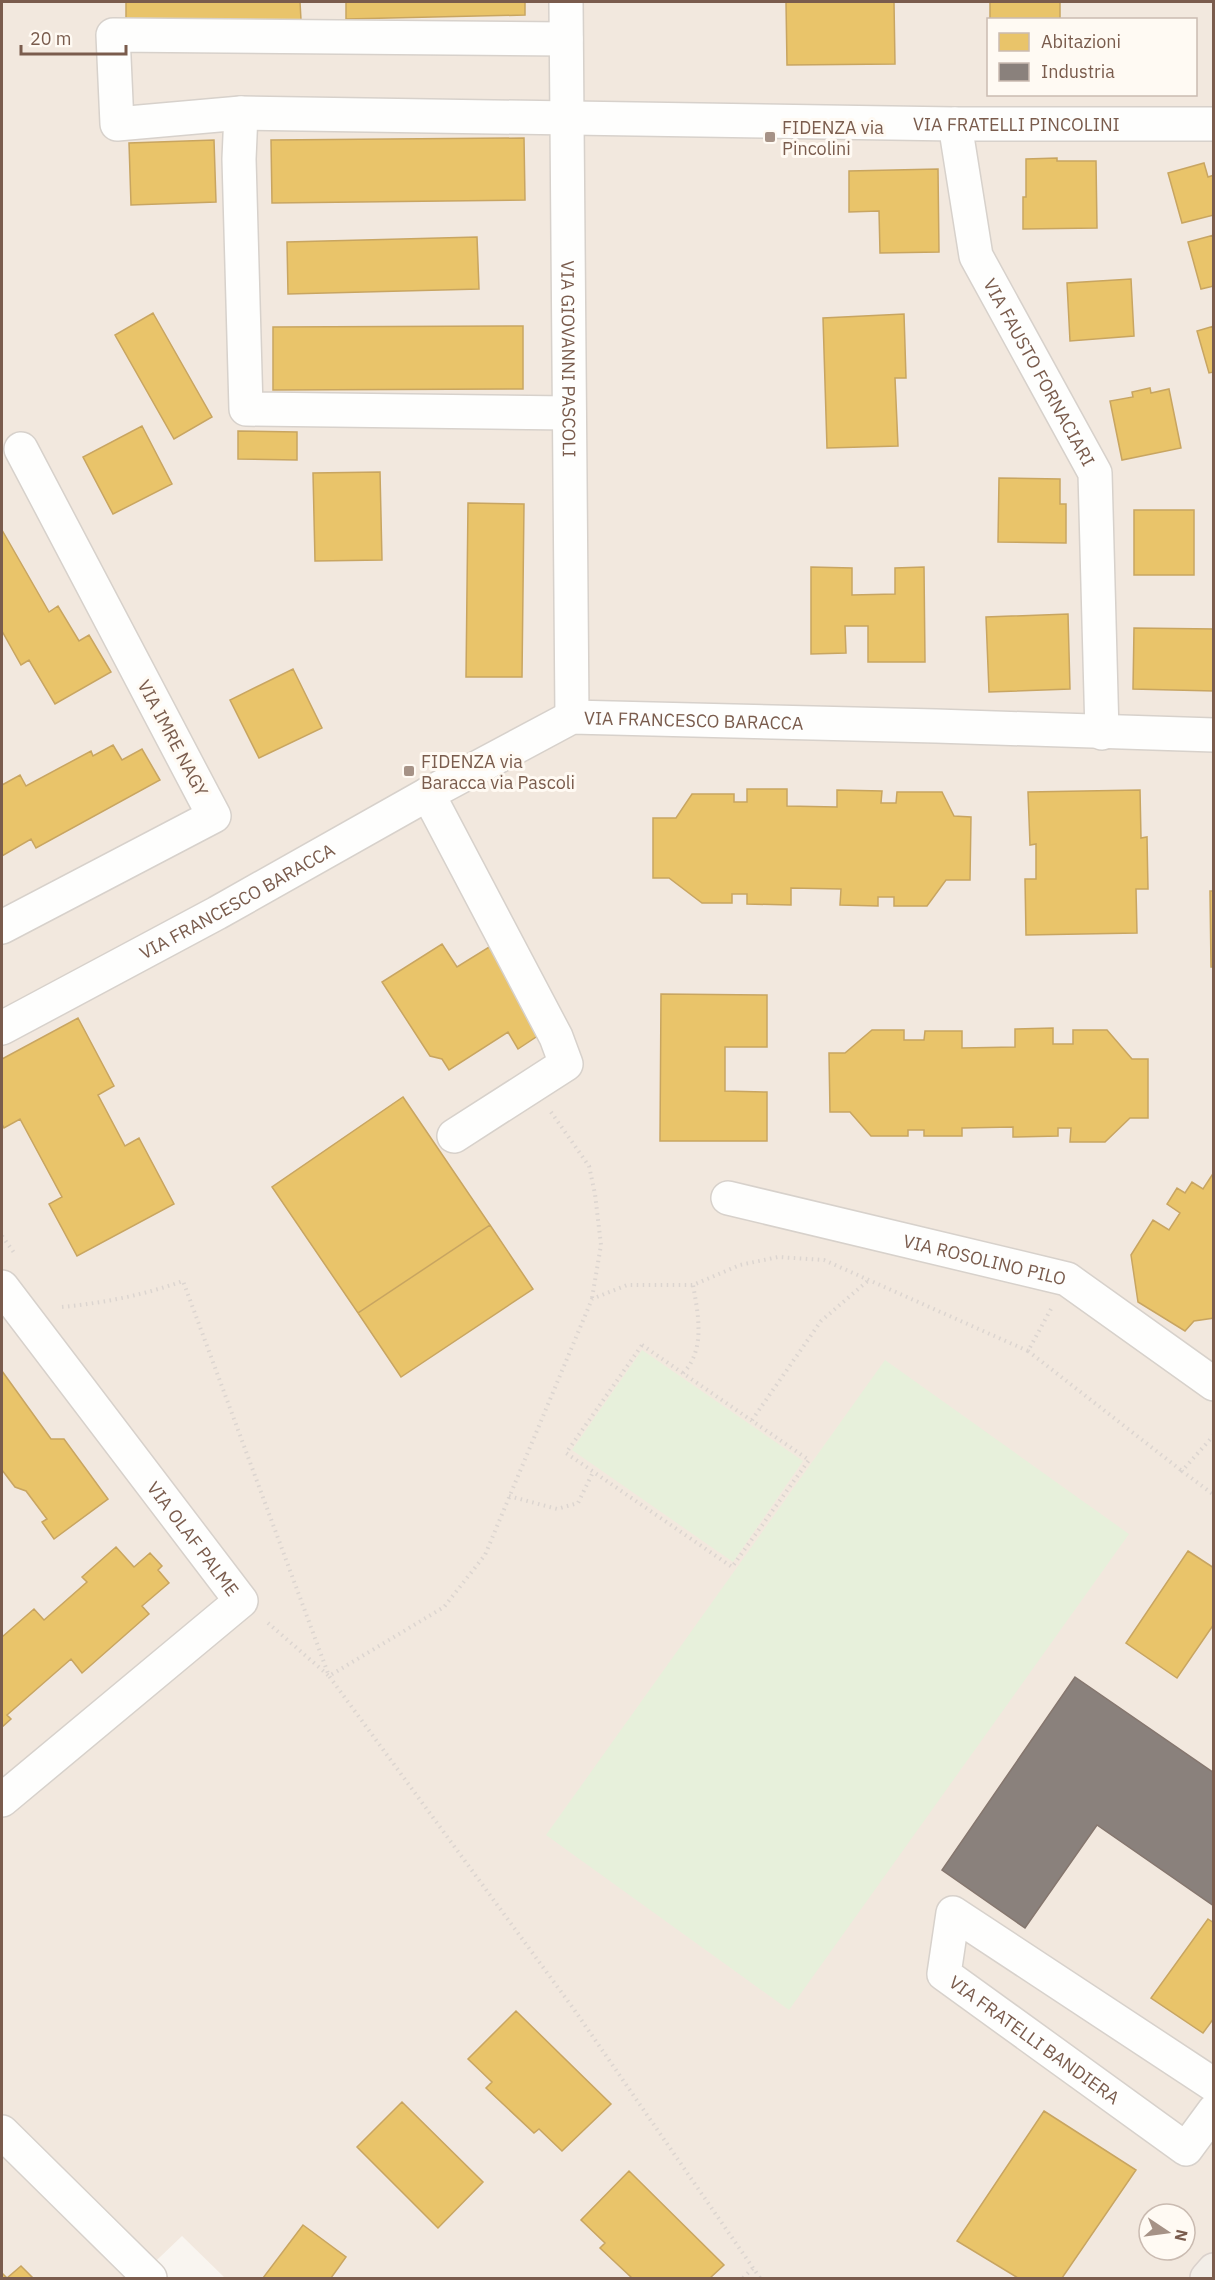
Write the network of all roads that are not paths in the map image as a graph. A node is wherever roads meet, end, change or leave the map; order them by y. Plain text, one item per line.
1 (566, 2) edge
2 (566, 39) junction
3 (241, 112) junction
4 (567, 117) junction
5 (955, 124) junction
6 (1214, 124) edge
7 (569, 413) junction
8 (21, 448) dead end
9 (572, 717) junction
10 (1102, 732) junction
11 (1214, 735) edge
12 (428, 794) junction
13 (2, 927) edge
14 (2, 1028) edge
15 (454, 1136) dead end
16 (728, 1198) dead end
17 (12, 1275) edge
18 (1214, 1384) edge
19 (2, 1800) edge
20 (1214, 2085) edge
21 (1214, 2111) edge
22 (2, 2132) edge
23 (1214, 2270) edge
24 (150, 2278) edge
25 (1207, 2278) edge

1 - 2 street, VIA GIOVANNI PASCOLI
2 - 3 street, VIA FRATELLI PINCOLINI
2 - 4 street, VIA GIOVANNI PASCOLI
3 - 4 street, VIA FRATELLI PINCOLINI
3 - 7 street
4 - 5 street, VIA FRATELLI PINCOLINI
4 - 7 street, VIA GIOVANNI PASCOLI
5 - 6 street, VIA FRATELLI PINCOLINI
5 - 10 street, VIA FAUSTO FORNACIARI
7 - 9 street, VIA GIOVANNI PASCOLI
8 - 13 street, VIA IMRE NAGY
9 - 10 street, VIA FRANCESCO BARACCA
9 - 12 street, VIA FRANCESCO BARACCA
10 - 11 street, VIA FRANCESCO BARACCA
12 - 14 street, VIA FRANCESCO BARACCA
12 - 15 street
16 - 18 street, VIA ROSOLINO PILO
17 - 19 street, VIA OLAF PALME
20 - 21 street, VIA FRATELLI BANDIERA
22 - 24 street
23 - 25 main road

